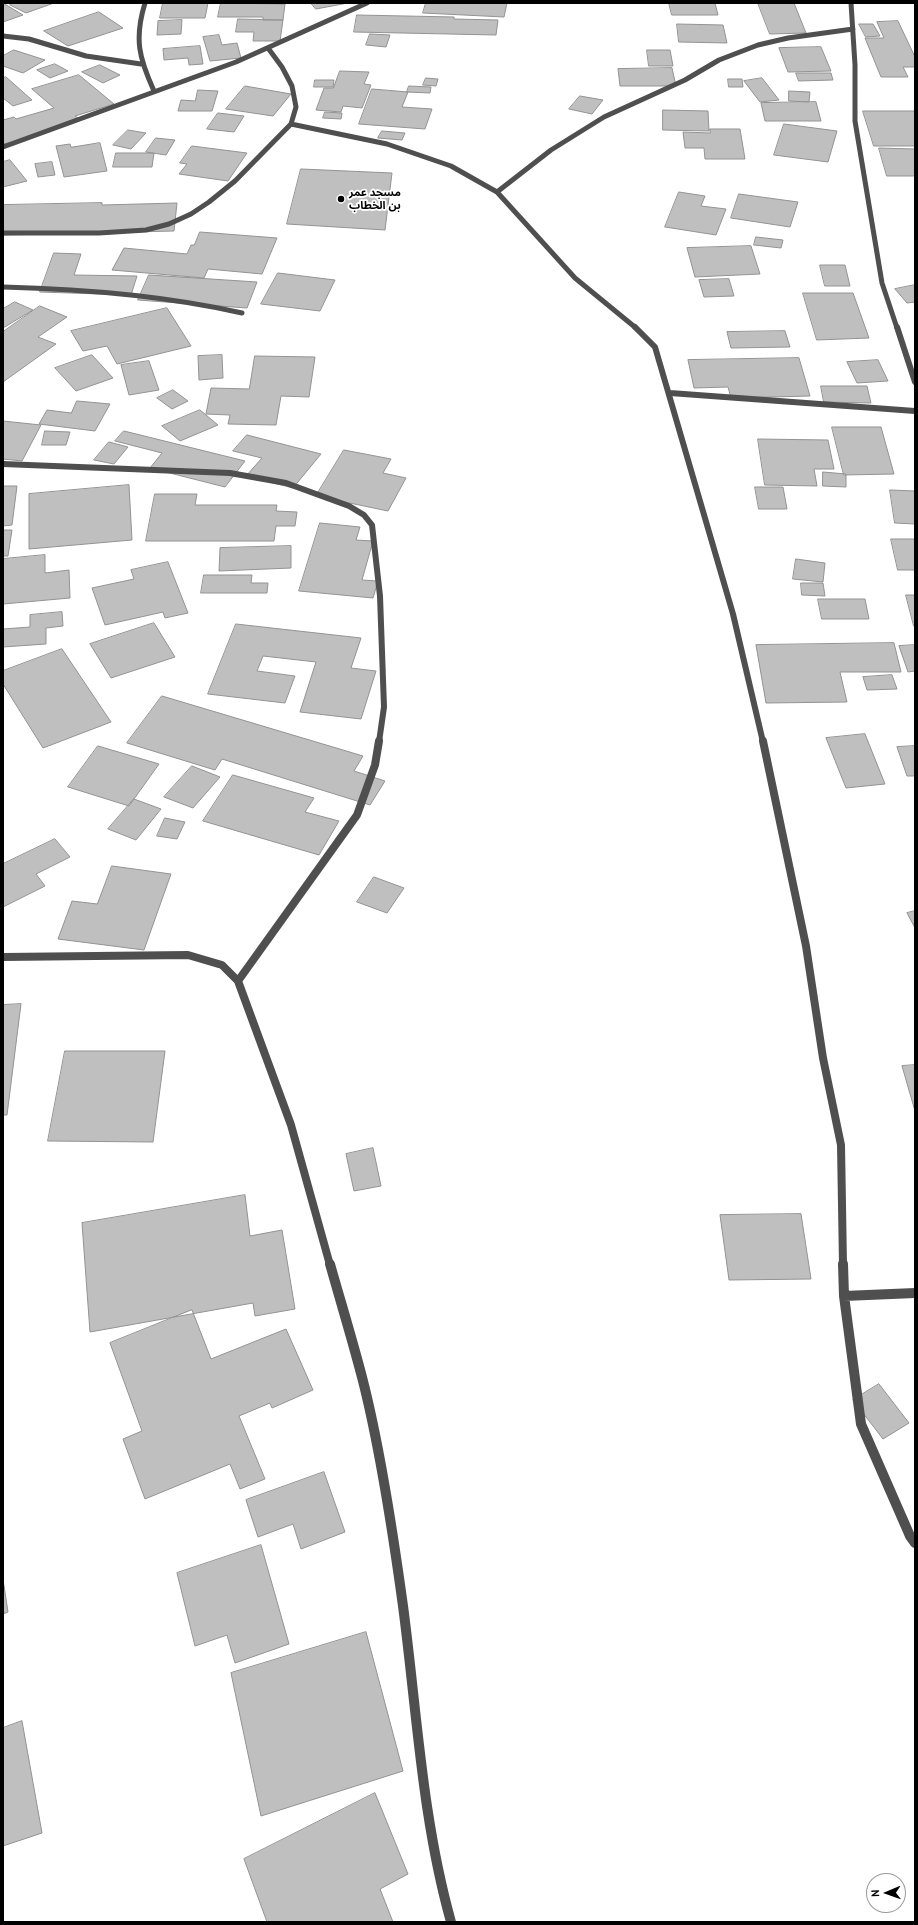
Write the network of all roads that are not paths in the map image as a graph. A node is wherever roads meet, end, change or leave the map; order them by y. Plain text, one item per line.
1 (145, 3) edge
2 (367, 3) edge
3 (851, 3) edge
4 (853, 29) junction
5 (3, 36) edge
6 (268, 48) junction
7 (141, 64) junction
8 (154, 91) junction
9 (291, 124) junction
10 (3, 147) edge
11 (497, 192) junction
12 (3, 233) edge
13 (3, 287) edge
14 (242, 313) dead end
15 (915, 382) edge
16 (670, 393) junction
17 (915, 411) edge
18 (3, 464) edge
19 (3, 957) edge
20 (238, 981) junction
21 (915, 1293) edge
22 (844, 1296) junction
23 (915, 1543) edge
24 (451, 1922) edge

1 - 7 street
2 - 6 street
3 - 4 street
4 - 11 street
4 - 15 street
5 - 7 street
6 - 8 street
6 - 9 street
7 - 8 street
8 - 10 street
9 - 11 street
9 - 12 street
11 - 16 street
13 - 14 street
16 - 17 street
16 - 22 street
18 - 20 street
19 - 20 street
20 - 24 street
21 - 22 street
22 - 23 street

